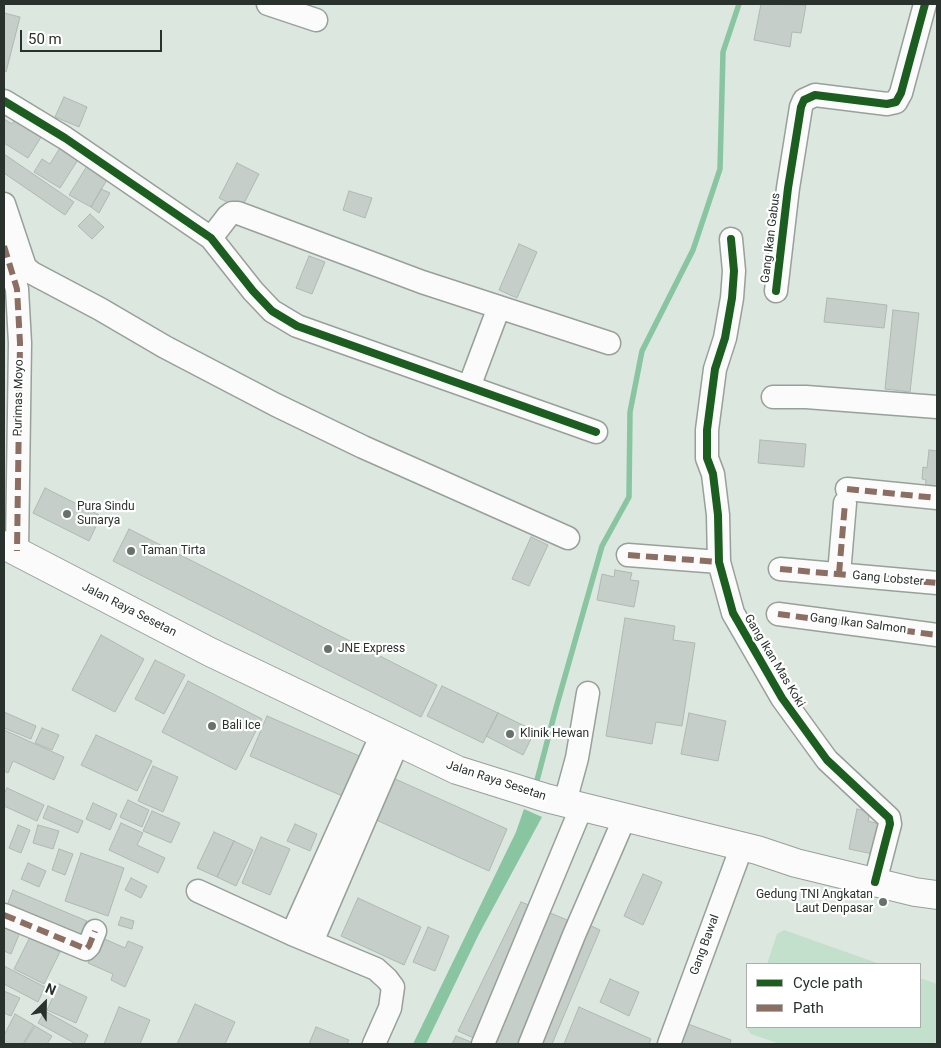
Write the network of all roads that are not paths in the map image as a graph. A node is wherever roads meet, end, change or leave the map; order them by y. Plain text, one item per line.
1 (268, 4) edge
2 (925, 4) edge
3 (316, 20) dead end
4 (4, 101) edge
5 (4, 204) edge
6 (211, 238) junction
7 (731, 238) dead end
8 (4, 246) edge
9 (776, 291) dead end
10 (499, 307) junction
11 (609, 343) dead end
12 (469, 387) junction
13 (773, 397) dead end
14 (937, 407) edge
15 (596, 432) dead end
16 (937, 498) edge
17 (568, 538) dead end
18 (10, 548) edge
19 (628, 555) dead end
20 (719, 562) junction
21 (780, 569) dead end
22 (839, 574) junction
23 (937, 583) edge
24 (778, 614) dead end
25 (937, 635) edge
26 (588, 693) dead end
27 (390, 738) junction
28 (554, 799) junction
29 (624, 817) junction
30 (742, 846) junction
31 (875, 882) junction
32 (198, 891) dead end
33 (937, 896) edge
34 (4, 915) edge
35 (95, 931) dead end
36 (302, 938) junction
37 (374, 1044) edge
38 (483, 1044) edge
39 (530, 1044) edge
40 (668, 1044) edge

1 - 3 street
2 - 9 street, Gang Ikan Gabus
4 - 6 street
5 - 17 street
6 - 10 street
6 - 12 street
7 - 20 street, Gang Ikan Mas Koki
8 - 18 street, Purimas Moyo
10 - 11 street
10 - 12 street
12 - 15 street
13 - 14 street
16 - 22 street, Gang Lobster
18 - 27 main road, Jalan Raya Sesetan
19 - 20 street
20 - 31 street, Gang Ikan Mas Koki
21 - 22 street, Gang Lobster
22 - 23 street, Gang Lobster
24 - 25 street, Gang Ikan Salmon
26 - 28 street
27 - 28 main road, Jalan Raya Sesetan
27 - 36 street
28 - 29 main road, Jalan Raya Sesetan
28 - 38 street
29 - 30 main road, Jalan Raya Sesetan
29 - 39 street
30 - 31 main road, Jalan Raya Sesetan
30 - 40 street, Gang Bawal
31 - 33 main road, Jalan Raya Sesetan
32 - 36 street
34 - 35 street
36 - 37 street

